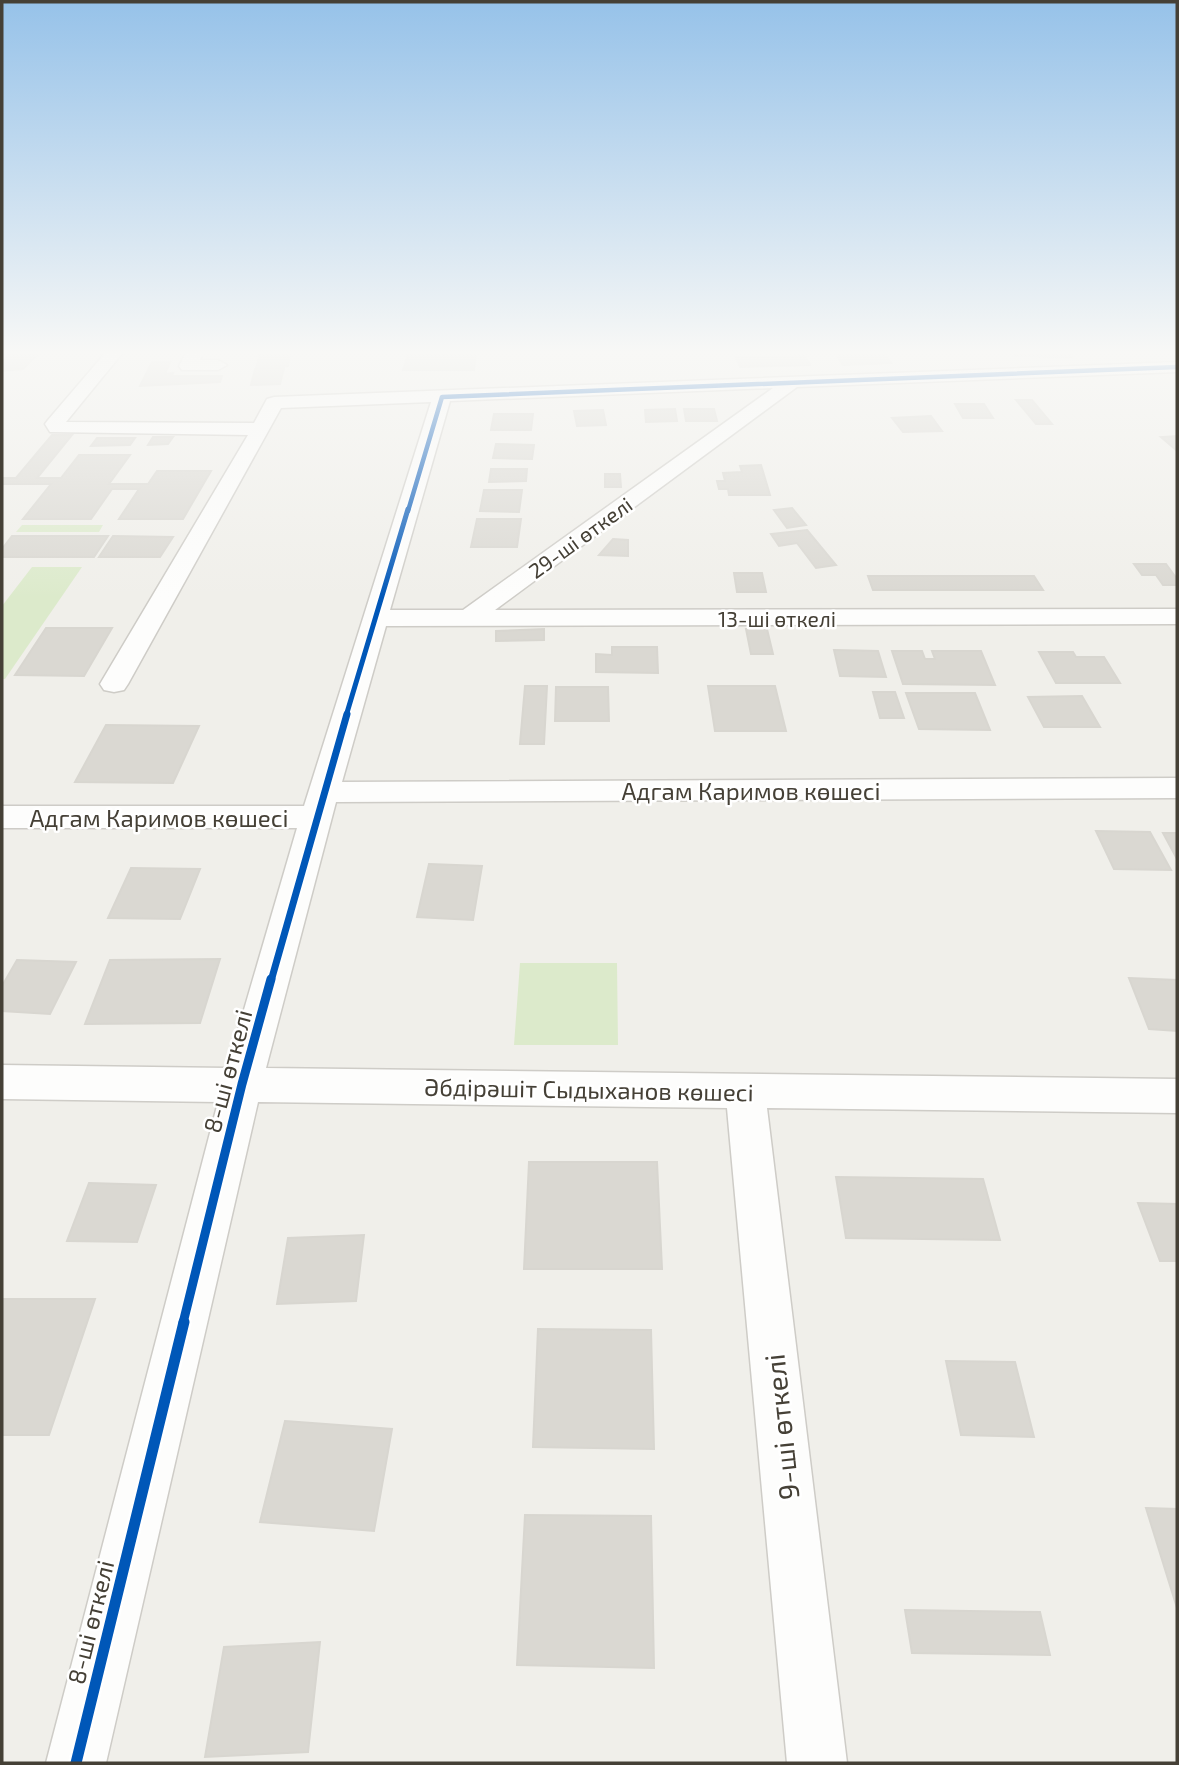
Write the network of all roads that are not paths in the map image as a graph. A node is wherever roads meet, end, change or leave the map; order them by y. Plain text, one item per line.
1 (258, 433) edge
2 (431, 433) edge
3 (723, 433) edge
4 (1177, 617) edge
5 (376, 618) junction
6 (469, 618) junction
7 (114, 684) dead end
8 (1177, 788) edge
9 (320, 805) junction
10 (2, 817) edge
11 (2, 1082) edge
12 (242, 1084) junction
13 (745, 1091) junction
14 (1177, 1096) edge
15 (76, 1763) edge
16 (817, 1763) edge

1 - 7 street
2 - 5 street, 8-ші өткелі
3 - 6 street, 29-ші өткелі
4 - 6 street, 13-ші өткелі
5 - 6 street, 13-ші өткелі
5 - 9 street, 8-ші өткелі
8 - 9 street, Адгам Каримов көшесі
9 - 10 street, Адгам Каримов көшесі
9 - 12 street, 8-ші өткелі
11 - 12 street, Әбдірәшіт Сыдыханов көшесі
12 - 13 street, Әбдірәшіт Сыдыханов көшесі
12 - 15 street, 8-ші өткелі
13 - 14 street, Әбдірәшіт Сыдыханов көшесі
13 - 16 street, 9-ші өткелі

